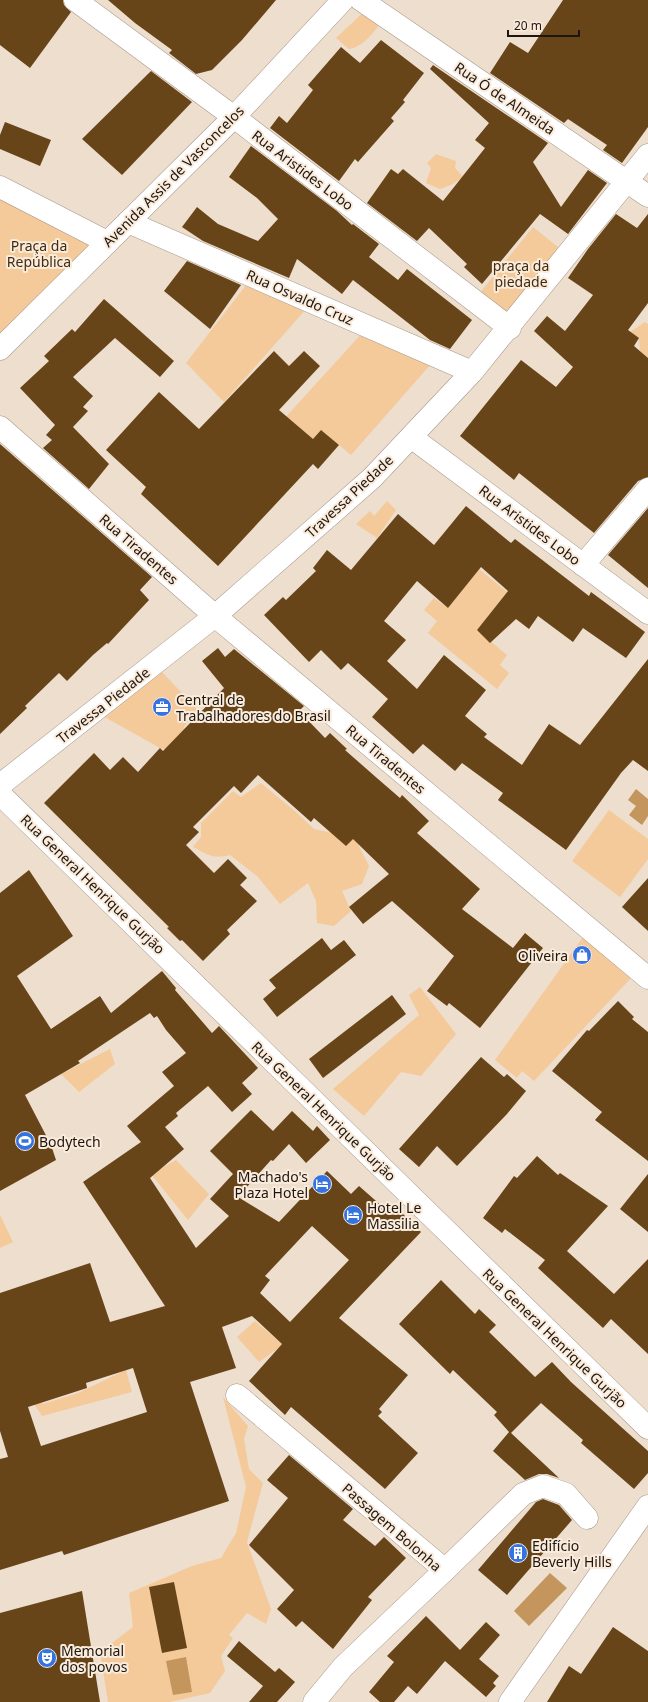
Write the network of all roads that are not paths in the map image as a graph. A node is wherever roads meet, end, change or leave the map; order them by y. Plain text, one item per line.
1 (75, 0) edge
2 (343, 0) edge
3 (361, 0) edge
4 (234, 117) junction
5 (648, 155) edge
6 (628, 181) junction
7 (0, 187) edge
8 (648, 196) edge
9 (128, 222) junction
10 (107, 242) junction
11 (510, 328) junction
12 (0, 349) edge
13 (472, 372) junction
14 (0, 427) edge
15 (411, 437) junction
16 (648, 489) edge
17 (583, 565) junction
18 (648, 613) edge
19 (215, 616) junction
20 (0, 785) edge
21 (0, 794) edge
22 (648, 978) edge
23 (237, 1395) dead end
24 (648, 1428) edge
25 (648, 1506) edge
26 (587, 1518) dead end
27 (445, 1570) junction
28 (314, 1702) edge
29 (510, 1702) edge

1 - 4 street, Rua Aristides Lobo
2 - 4 street, Avenida Assis de Vasconcelos
3 - 6 street, Rua Ó de Almeida
4 - 9 street, Avenida Assis de Vasconcelos
4 - 11 street, Rua Aristides Lobo
5 - 6 street, Travessa Piedade
6 - 8 street, Rua Ó de Almeida
6 - 11 street, Travessa Piedade
7 - 10 street
9 - 10 street, Avenida Assis de Vasconcelos
9 - 13 street, Rua Osvaldo Cruz
10 - 12 street, Avenida Assis de Vasconcelos
11 - 13 street, Travessa Piedade
13 - 15 street, Travessa Piedade
14 - 19 street, Rua Tiradentes
15 - 17 street, Rua Aristides Lobo
15 - 19 street, Travessa Piedade
16 - 17 street
17 - 18 street, Rua Aristides Lobo
19 - 20 street, Travessa Piedade
19 - 22 street, Rua Tiradentes
21 - 24 street, Rua General Henrique Gurjão
23 - 27 street, Passagem Bolonha
25 - 29 street
26 - 27 street
27 - 28 street, Passagem Bolonha

